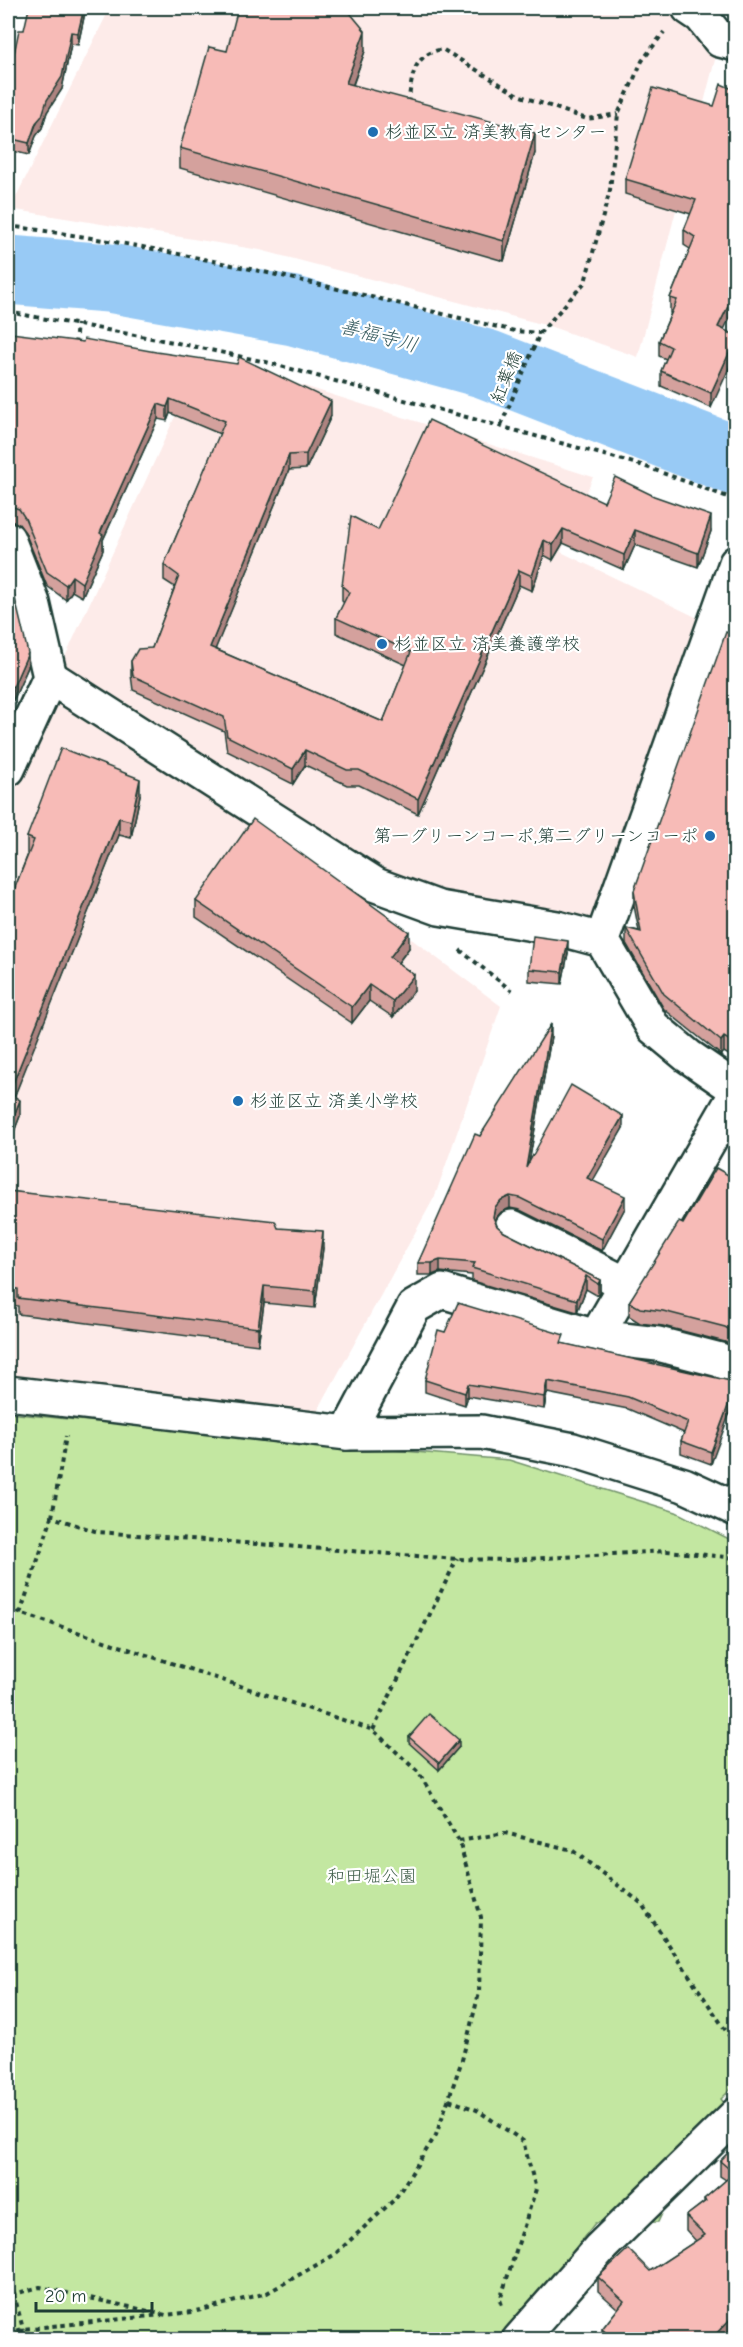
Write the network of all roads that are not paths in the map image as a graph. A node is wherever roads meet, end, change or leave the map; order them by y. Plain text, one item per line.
1 (697, 10) edge
2 (735, 44) edge
3 (8, 539) edge
4 (735, 563) edge
5 (724, 633) edge
6 (50, 677) junction
7 (8, 769) edge
8 (602, 940) junction
9 (735, 1089) edge
10 (735, 1094) edge
11 (512, 1227) dead end
12 (626, 1284) junction
13 (596, 1337) junction
14 (735, 1369) edge
15 (8, 1393) edge
16 (347, 1433) junction
17 (735, 1509) edge
18 (735, 2115) edge
19 (519, 2340) edge

1 - 2 street
3 - 6 street
4 - 5 street
5 - 8 street
6 - 7 street
6 - 8 street
8 - 9 street
10 - 12 street
11 - 12 street
12 - 13 street
13 - 14 street
13 - 16 street
15 - 16 street
16 - 17 street
18 - 19 street

